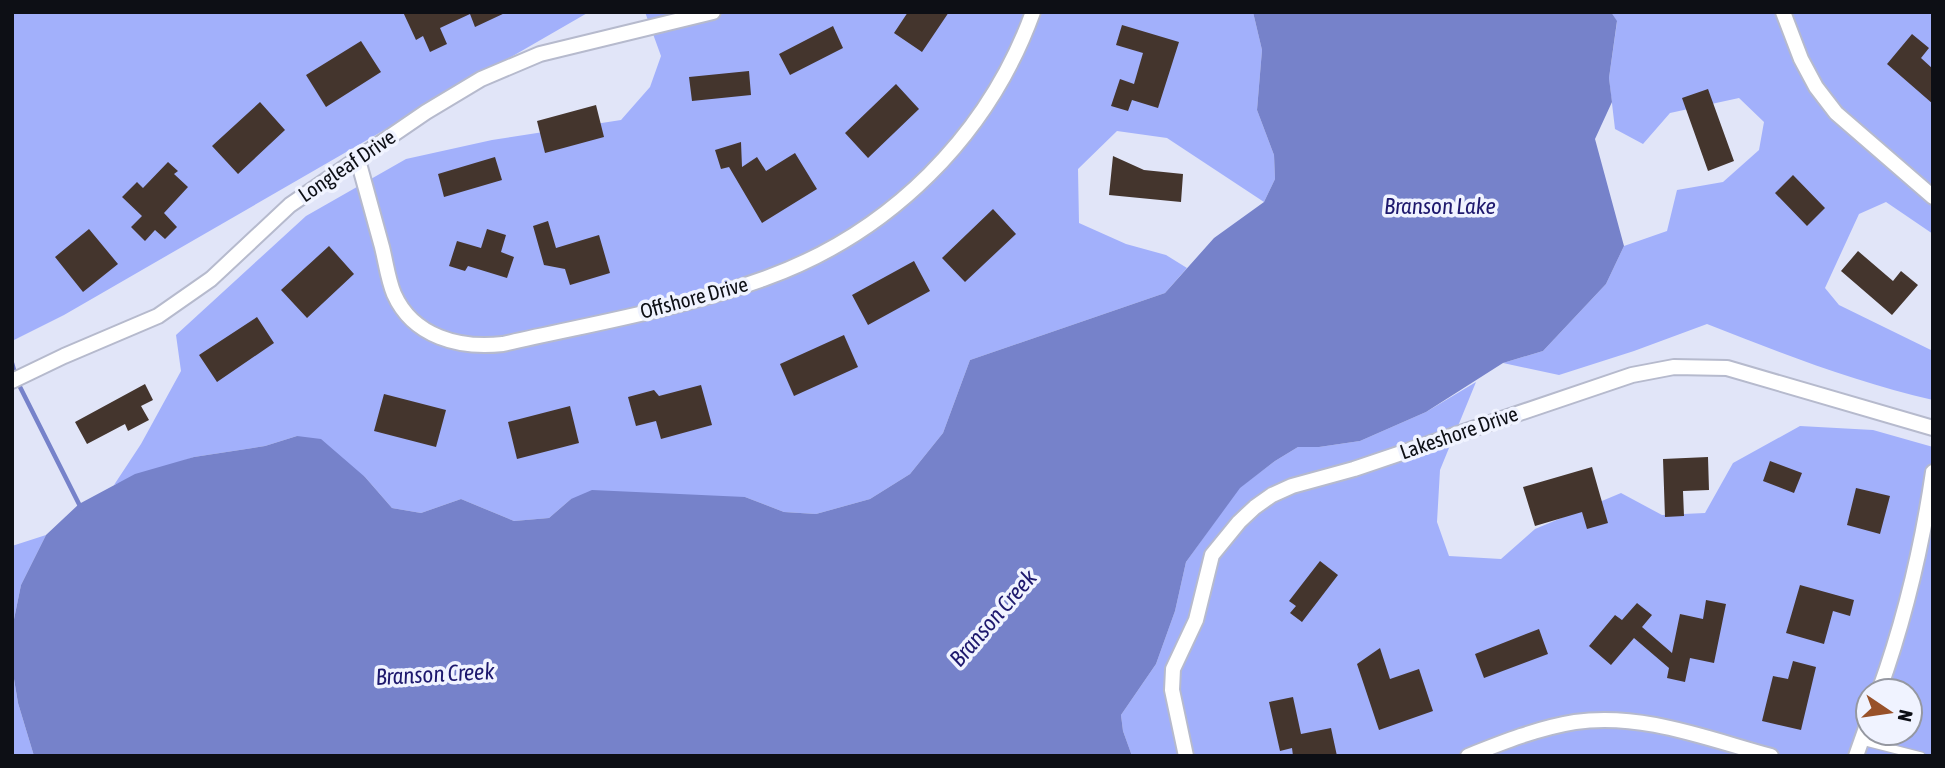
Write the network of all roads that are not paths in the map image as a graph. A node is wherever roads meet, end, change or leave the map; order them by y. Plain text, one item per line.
1 (713, 12) edge
2 (1033, 12) edge
3 (1783, 12) edge
4 (358, 160) junction
5 (1933, 197) edge
6 (12, 381) edge
7 (1933, 428) edge
8 (1933, 472) edge
9 (1884, 677) edge
10 (1887, 747) edge
11 (1186, 756) edge
12 (1468, 756) edge
13 (1771, 756) edge
14 (1921, 756) edge

1 - 4 street, Longleaf Drive
2 - 4 street, Offshore Drive
3 - 5 street
4 - 6 street, Longleaf Drive
7 - 11 street, Lakeshore Drive
8 - 9 street
10 - 14 lane
12 - 13 street

